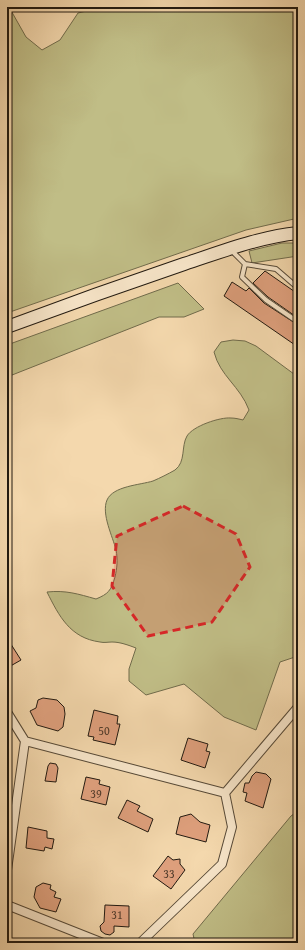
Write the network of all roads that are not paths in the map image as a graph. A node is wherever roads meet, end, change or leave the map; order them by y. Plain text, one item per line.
1 (298, 233) edge
2 (231, 249) junction
3 (245, 264) junction
4 (298, 288) edge
5 (298, 322) edge
6 (7, 327) edge
7 (298, 707) edge
8 (7, 712) edge
9 (25, 741) junction
10 (224, 793) junction
11 (7, 870) edge
12 (7, 905) edge
13 (103, 943) edge
14 (140, 943) edge

1 - 2 main road
2 - 3 lane
2 - 6 main road
3 - 4 lane
3 - 5 lane
7 - 10 street
8 - 9 street
9 - 10 street
9 - 11 street
10 - 14 street
12 - 13 street

